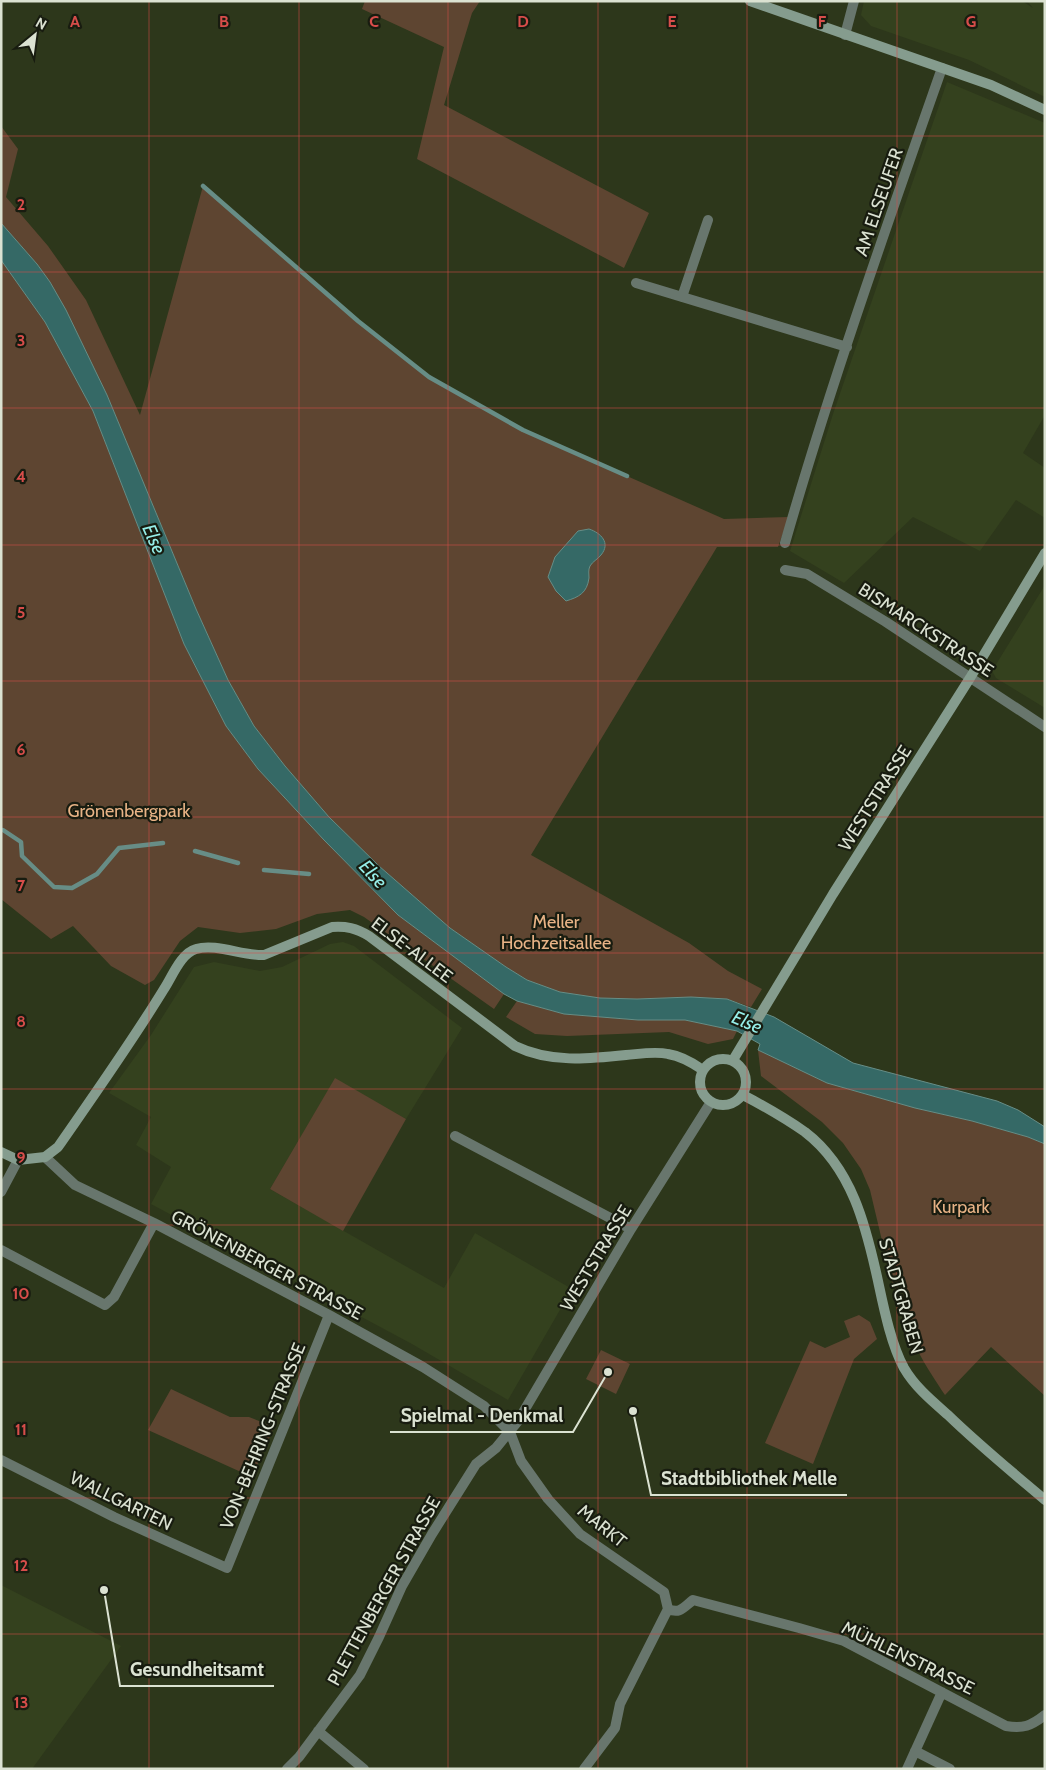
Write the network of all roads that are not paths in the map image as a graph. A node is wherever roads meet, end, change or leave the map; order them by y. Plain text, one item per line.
1 (750, 1) edge
2 (854, 1) edge
3 (845, 35) junction
4 (942, 68) junction
5 (1045, 110) edge
6 (708, 220) dead end
7 (636, 283) dead end
8 (682, 297) junction
9 (847, 347) junction
10 (785, 543) dead end
11 (1045, 553) edge
12 (785, 570) dead end
13 (970, 678) junction
14 (1045, 727) edge
15 (733, 1060) junction
16 (703, 1070) junction
17 (743, 1095) junction
18 (711, 1102) junction
19 (455, 1136) dead end
20 (1, 1152) edge
21 (45, 1157) junction
22 (18, 1160) junction
23 (1, 1192) edge
24 (154, 1223) junction
25 (631, 1229) junction
26 (1, 1250) edge
27 (329, 1315) junction
28 (510, 1432) junction
29 (1, 1460) edge
30 (1045, 1500) edge
31 (227, 1568) joint
32 (668, 1609) junction
33 (942, 1692) junction
34 (1045, 1716) edge
35 (318, 1731) junction
36 (915, 1751) junction
37 (908, 1767) edge
38 (287, 1769) edge
39 (364, 1769) edge
40 (584, 1769) edge
41 (950, 1769) edge

1 - 3 street
2 - 3 street
3 - 4 street
4 - 5 street
4 - 9 street, AM ELSEUFER
6 - 8 street
7 - 8 street
8 - 9 street
9 - 10 street, AM ELSEUFER
11 - 13 street, WESTSTRASSE
12 - 13 street, BISMARCKSTRASSE
13 - 14 street, BISMARCKSTRASSE
13 - 15 street, WESTSTRASSE
15 - 16 street
15 - 17 street
16 - 18 street
16 - 21 street, ELSE-ALLEE
17 - 18 street
17 - 30 street, STADTGRABEN
18 - 25 street, WESTSTRASSE
19 - 25 street
20 - 22 street
21 - 22 street
21 - 24 street, GRÖNENBERGER STRASSE
22 - 23 street
24 - 26 street
24 - 27 street, GRÖNENBERGER STRASSE
25 - 28 street, WESTSTRASSE
27 - 28 street, GRÖNENBERGER STRASSE
27 - 31 street, VON-BEHRING-STRASSE
28 - 32 street, MARKT
28 - 35 street, PLETTENBERGER STRASSE
29 - 31 street, WALLGARTEN
32 - 33 street, MÜHLENSTRASSE
32 - 40 street
33 - 34 street, MÜHLENSTRASSE
33 - 36 street
35 - 38 street, PLETTENBERGER STRASSE
35 - 39 street
36 - 37 street
36 - 41 street

